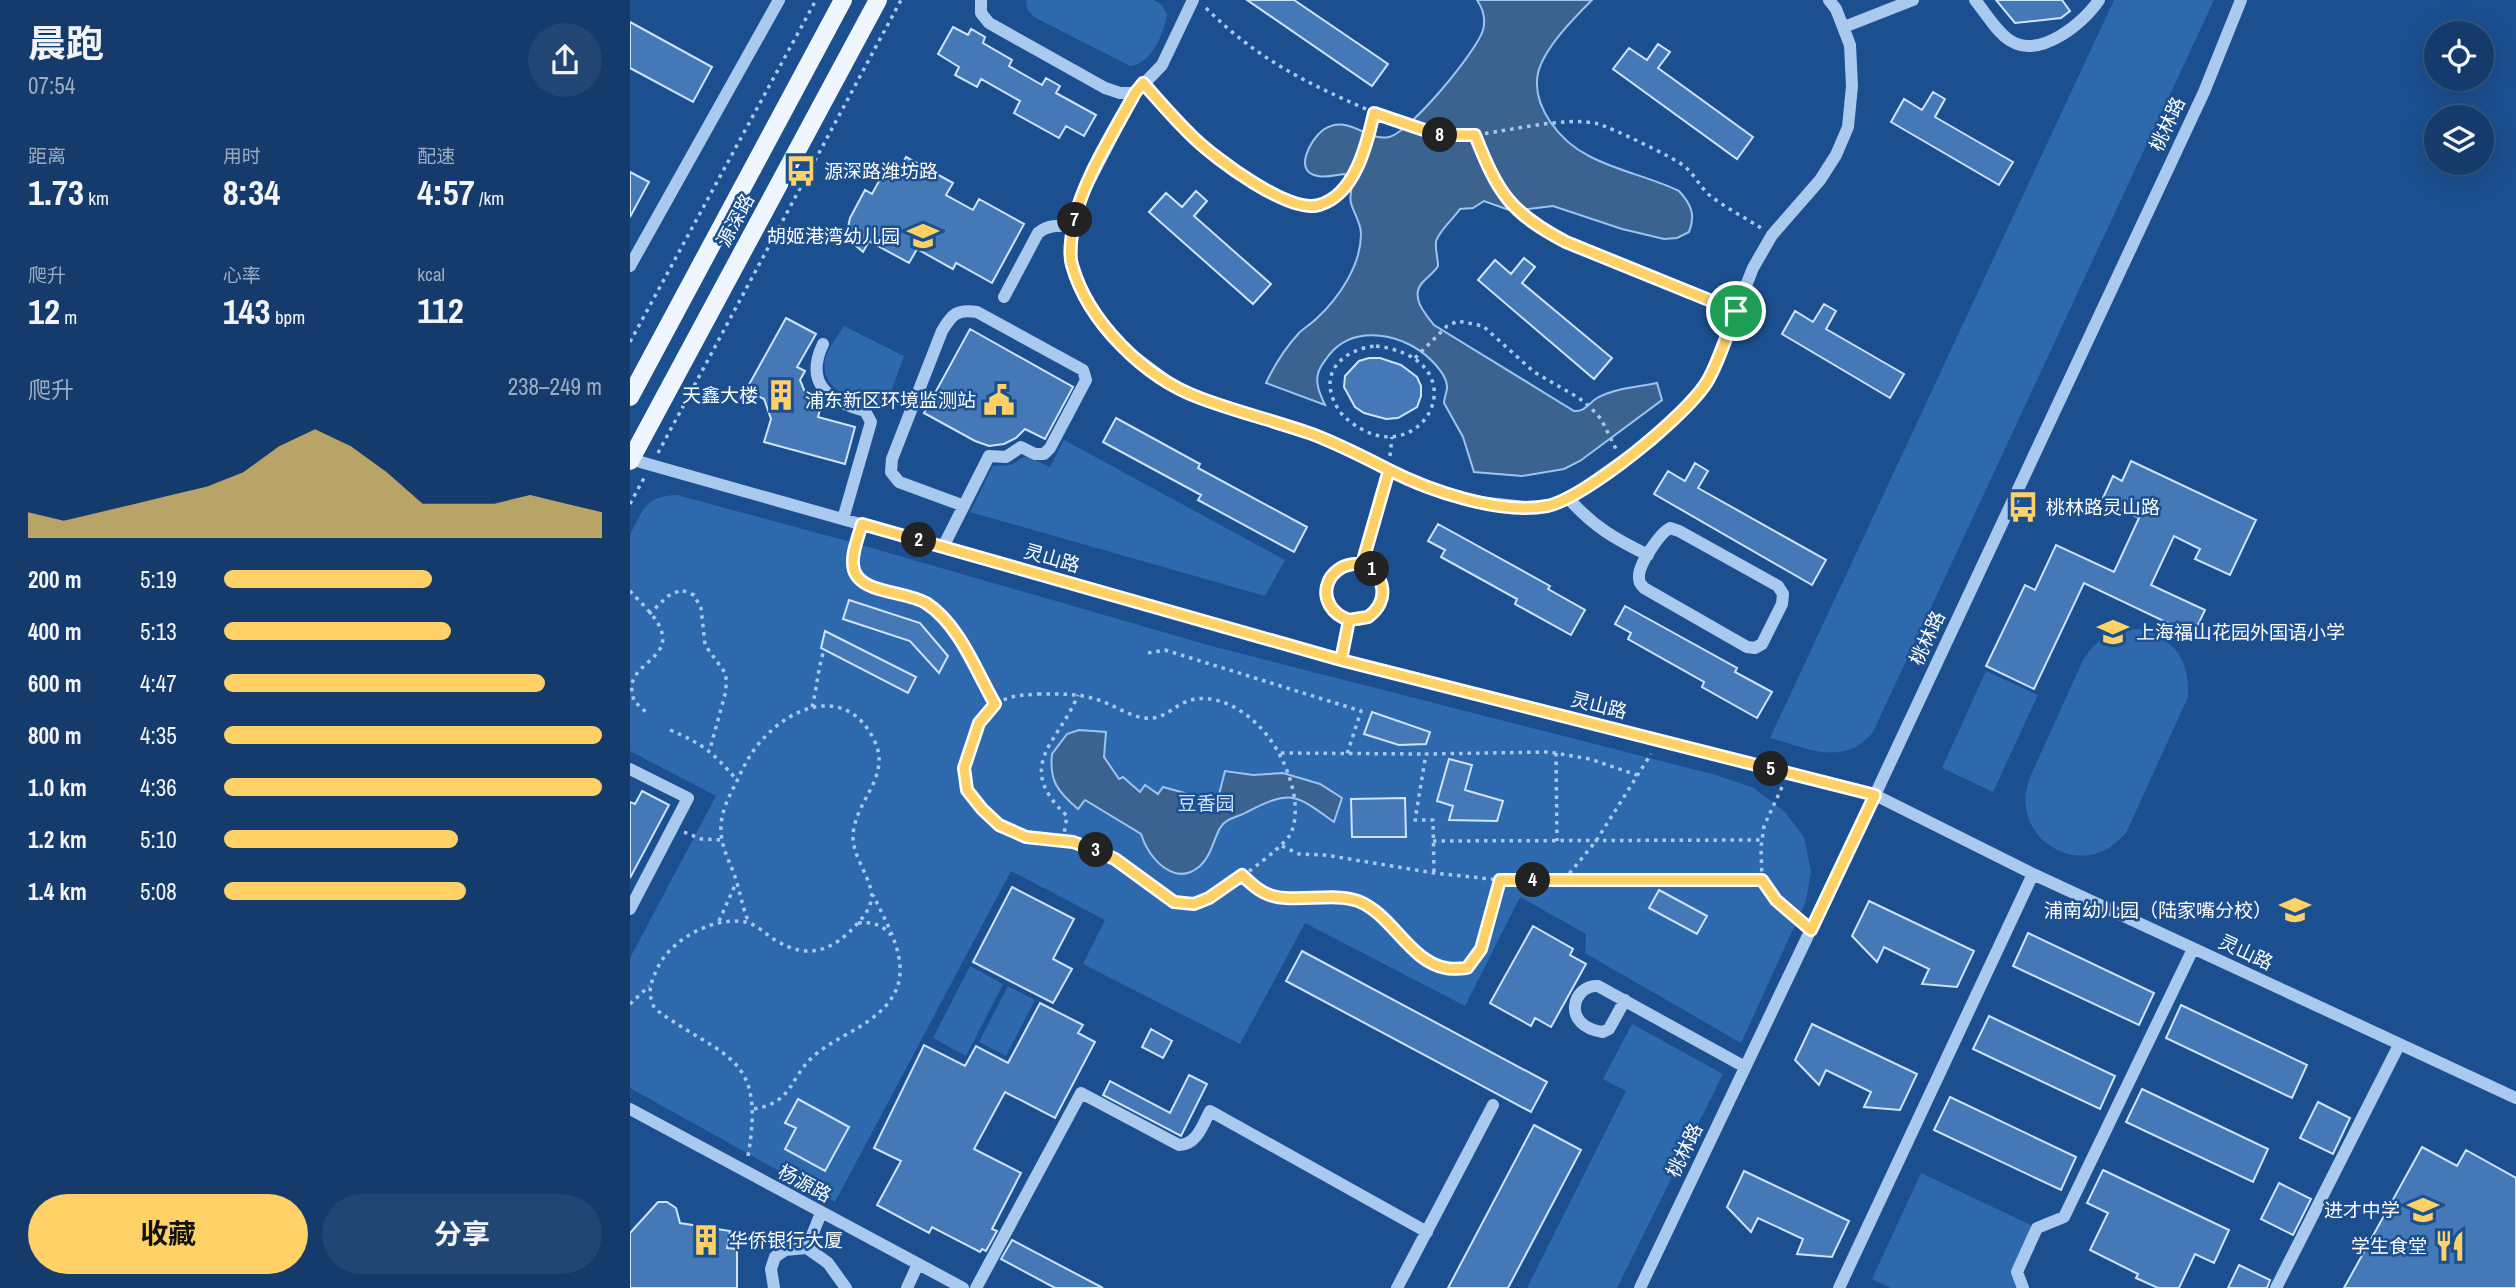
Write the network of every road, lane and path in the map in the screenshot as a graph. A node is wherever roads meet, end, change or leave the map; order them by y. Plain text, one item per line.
1 (779, 0) edge
2 (816, 0) edge
3 (843, 0) edge
4 (878, 0) edge
5 (901, 0) edge
6 (981, 0) edge
7 (1195, 0) edge
8 (1829, 0) edge
9 (1913, 0) edge
10 (1975, 0) edge
11 (2099, 0) edge
12 (2241, 0) edge
13 (1844, 27) junction
14 (1139, 88) junction
15 (1374, 113) junction
16 (1475, 135) junction
17 (1073, 226) junction
18 (1772, 235) junction
19 (630, 266) edge
20 (1004, 297) dead end
21 (1736, 311) junction
22 (630, 342) edge
23 (823, 344) dead end
24 (1415, 358) junction
25 (630, 397) edge
26 (1613, 443) dead end
27 (630, 459) edge
28 (651, 466) junction
29 (1389, 470) junction
30 (1569, 499) junction
31 (630, 504) edge
32 (964, 506) junction
33 (843, 519) junction
34 (862, 524) junction
35 (943, 547) junction
36 (1648, 555) junction
37 (1362, 564) junction
38 (630, 592) edge
39 (649, 614) junction
40 (1349, 620) junction
41 (824, 650) dead end
42 (1149, 653) dead end
43 (1341, 660) junction
44 (1079, 695) junction
45 (995, 704) junction
46 (812, 707) junction
47 (647, 713) dead end
48 (670, 730) dead end
49 (1659, 740) junction
50 (710, 750) junction
51 (1281, 753) junction
52 (1556, 753) junction
53 (1347, 754) junction
54 (1426, 754) junction
55 (630, 769) edge
56 (1789, 773) junction
57 (1637, 775) junction
58 (737, 780) junction
59 (1875, 795) junction
60 (674, 825) junction
61 (723, 840) junction
62 (1063, 840) junction
63 (1762, 840) junction
64 (1433, 841) junction
65 (1557, 841) junction
66 (1597, 841) junction
67 (1282, 846) junction
68 (1434, 873) junction
69 (2033, 874) junction
70 (1242, 875) junction
71 (1500, 880) junction
72 (1564, 880) junction
73 (1762, 880) junction
74 (736, 881) junction
75 (872, 893) junction
76 (630, 909) edge
77 (718, 922) junction
78 (749, 923) junction
79 (858, 923) junction
80 (1811, 930) junction
81 (895, 939) junction
82 (2193, 948) junction
83 (649, 986) junction
84 (1625, 1000) dead end
85 (630, 1003) edge
86 (2399, 1045) junction
87 (1745, 1067) junction
88 (2516, 1098) edge
89 (1493, 1105) dead end
90 (630, 1109) edge
91 (754, 1109) junction
92 (745, 1172) junction
93 (821, 1213) junction
94 (1427, 1232) junction
95 (807, 1248) junction
96 (918, 1264) junction
97 (775, 1288) edge
98 (846, 1288) edge
99 (906, 1288) edge
100 (963, 1288) edge
101 (976, 1288) edge
102 (1397, 1288) edge
103 (1640, 1288) edge
104 (1839, 1288) edge
105 (2023, 1288) edge
106 (2276, 1288) edge

1 - 19 street
2 - 22 path
3 - 25 main road, 源深路
4 - 27 main road, 源深路
5 - 28 path
6 - 14 street
7 - 14 street
7 - 15 path
8 - 13 street
9 - 13 street
10 - 11 street
12 - 59 street, 桃林路
13 - 18 street
14 - 15 path
14 - 17 street
15 - 16 path
16 - 18 path
16 - 21 path
17 - 20 street
17 - 29 street
18 - 21 street
21 - 30 street
23 - 33 street
24 - 24 path
24 - 26 path
27 - 28 street, 灵山路
28 - 31 path
28 - 33 street, 灵山路
29 - 30 street
29 - 37 street
30 - 36 street
32 - 32 street
32 - 35 street
33 - 34 street, 灵山路
34 - 35 street, 灵山路
34 - 45 path
35 - 43 street, 灵山路
36 - 36 street
37 - 40 street
37 - 40 street
38 - 39 path
39 - 47 path
39 - 50 path
40 - 43 street
41 - 46 path
42 - 53 path
43 - 49 street, 灵山路
44 - 45 path
44 - 51 path
44 - 62 path
45 - 62 path
46 - 58 path
46 - 75 path
48 - 50 path
49 - 56 street, 灵山路
49 - 57 path
50 - 58 path
51 - 53 path
51 - 67 path
52 - 54 path
52 - 57 path
52 - 65 path
53 - 54 path
54 - 64 path
55 - 60 street
56 - 59 street, 灵山路
56 - 63 path
57 - 66 path
58 - 61 path
59 - 69 street, 灵山路
59 - 80 street, 桃林路
60 - 61 path
60 - 76 street
61 - 74 path
62 - 70 path
63 - 66 path
63 - 73 path
64 - 65 path
64 - 68 path
65 - 66 path
66 - 72 path
67 - 68 path
67 - 70 path
68 - 71 path
69 - 82 street, 灵山路
69 - 104 street
70 - 71 path
71 - 72 path
72 - 73 path
73 - 80 path
74 - 77 path
74 - 78 path
75 - 79 path
75 - 81 path
77 - 78 path
77 - 83 path
78 - 79 path
79 - 81 path
80 - 87 street, 桃林路
81 - 91 path
82 - 86 street, 灵山路
82 - 105 street
83 - 85 path
83 - 91 path
84 - 87 street
86 - 88 street, 灵山路
86 - 106 street
87 - 103 street, 桃林路
89 - 94 street
90 - 92 street, 杨源路
91 - 92 path
92 - 93 street, 杨源路
93 - 95 street
93 - 96 street, 杨源路
94 - 101 street
94 - 102 street
95 - 97 street
95 - 98 street
96 - 99 street
96 - 100 street, 杨源路

